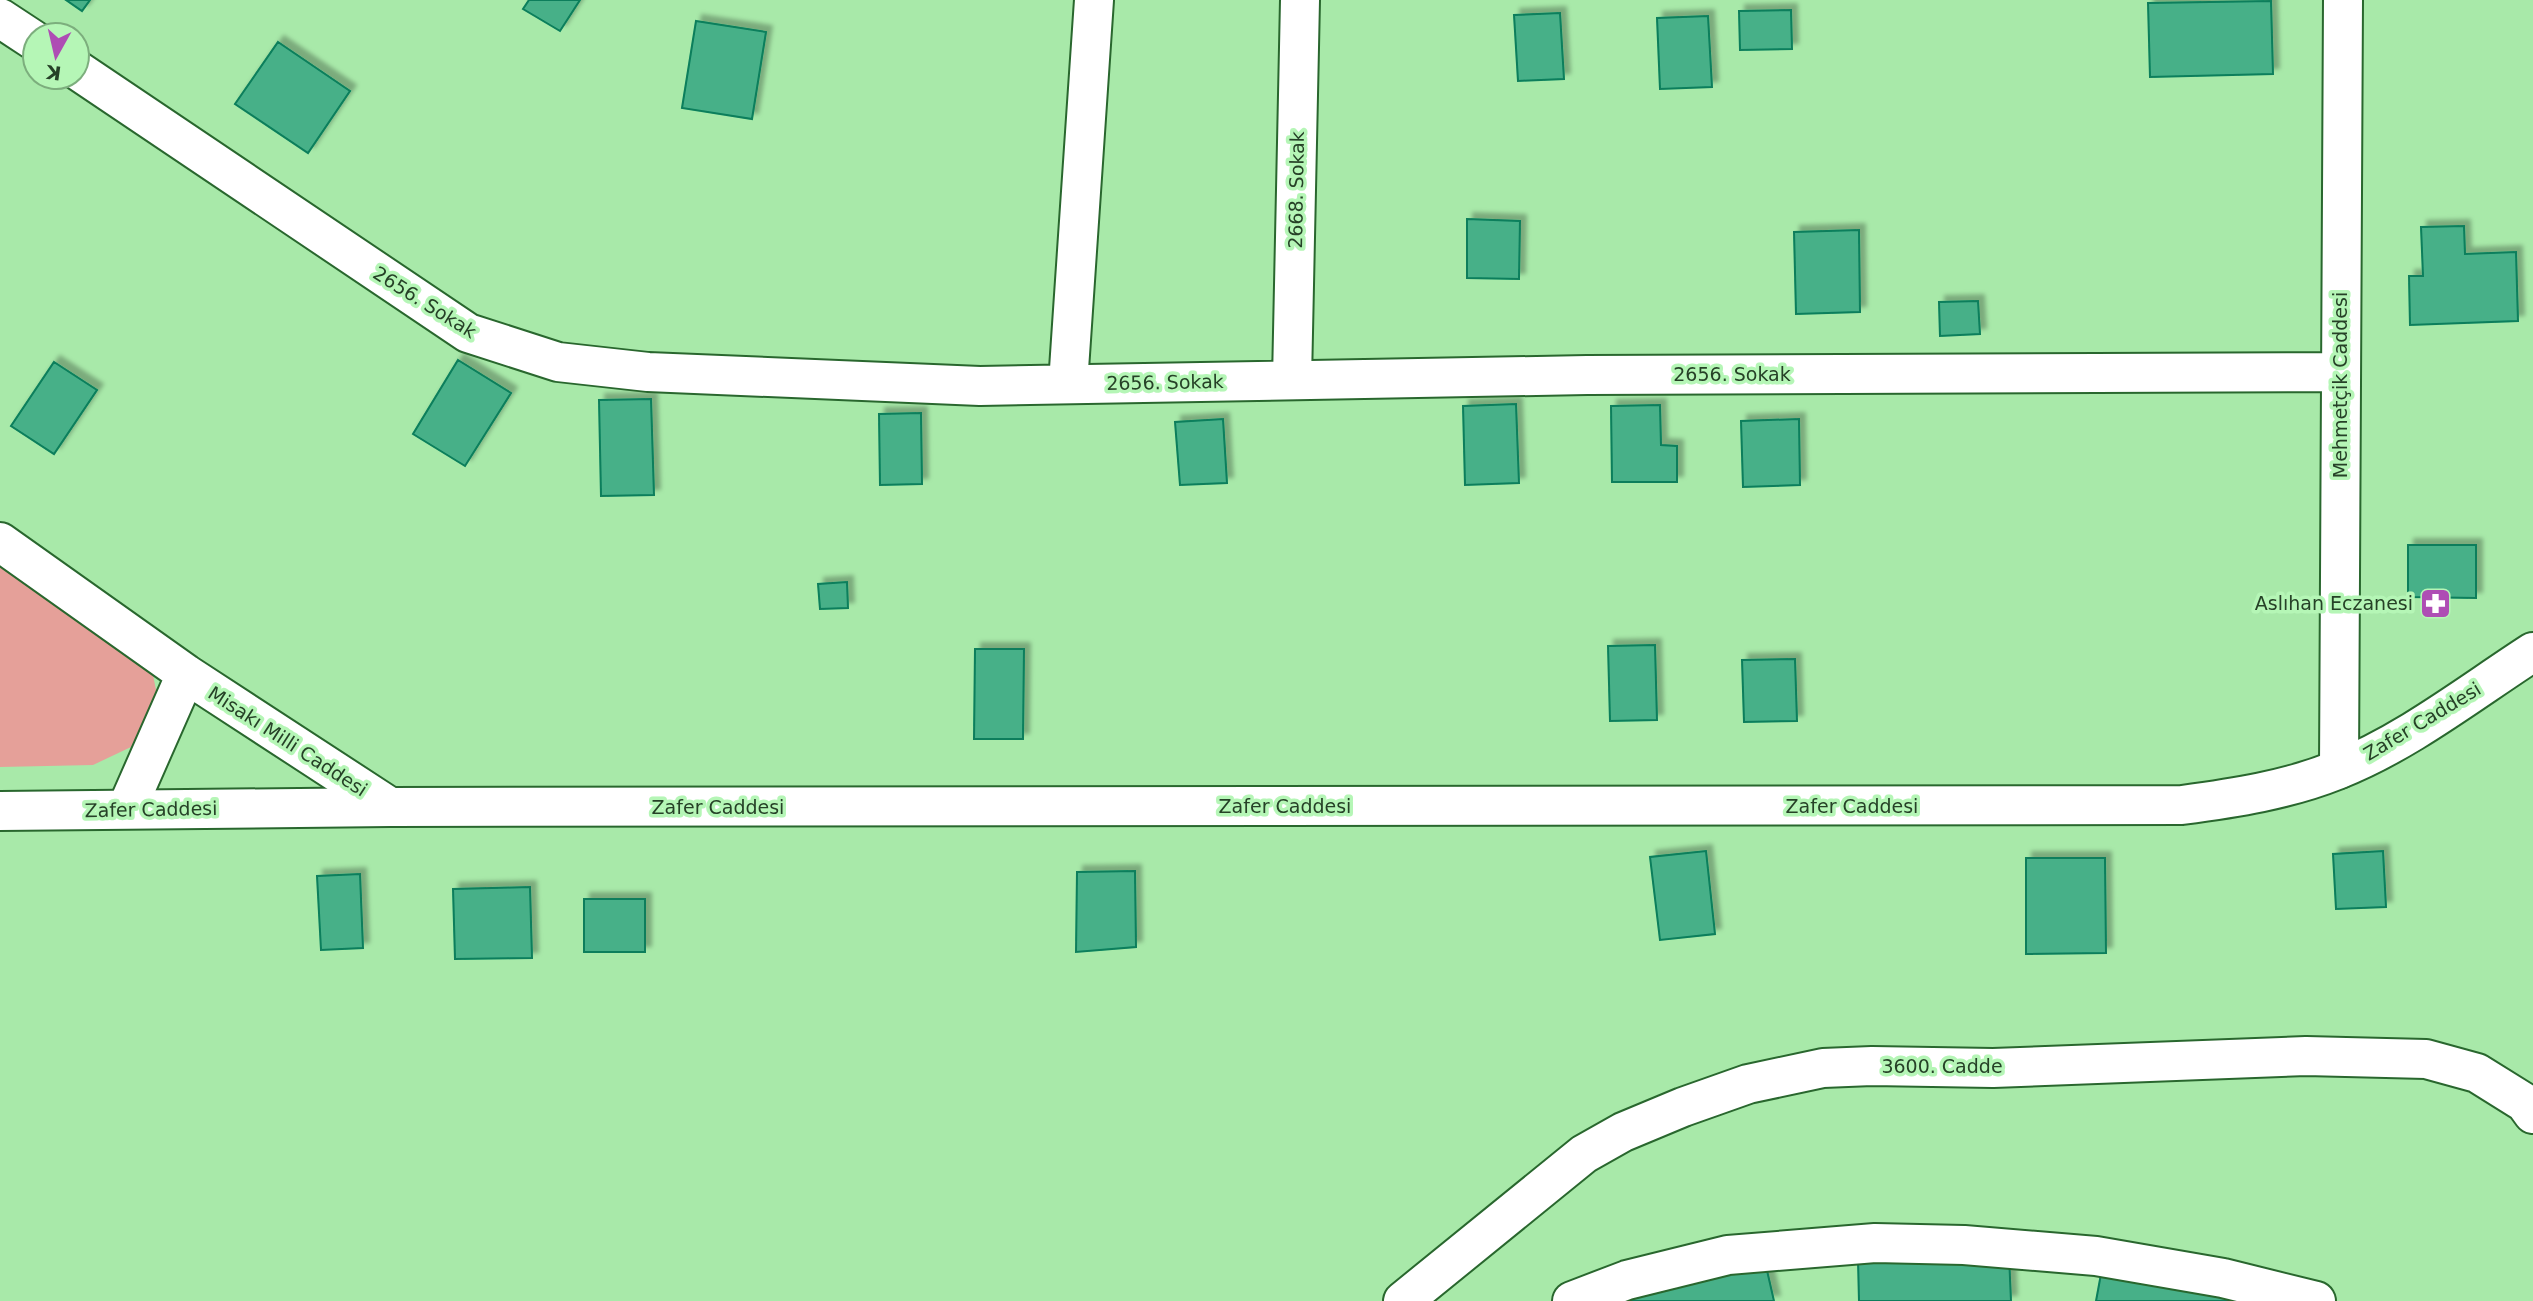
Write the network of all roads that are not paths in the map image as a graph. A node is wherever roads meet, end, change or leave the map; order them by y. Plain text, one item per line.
1 (1094, 0) edge
2 (1300, 0) edge
3 (2343, 0) edge
4 (0, 18) edge
5 (21, 32) edge
6 (91, 79) edge
7 (2340, 372) junction
8 (1292, 380) junction
9 (1068, 384) junction
10 (0, 542) edge
11 (2533, 652) edge
12 (186, 674) junction
13 (2339, 769) junction
14 (390, 807) junction
15 (127, 808) junction
16 (0, 811) edge
17 (2533, 1114) edge
18 (1403, 1301) edge
19 (1572, 1301) edge
20 (2316, 1301) edge

1 - 9 street
2 - 8 street, 2668. Sokak
3 - 7 street, Mehmetçik Caddesi
4 - 5 street
6 - 9 street, 2656. Sokak
7 - 8 street, 2656. Sokak
7 - 13 street, Mehmetçik Caddesi
8 - 9 street, 2656. Sokak
10 - 12 street, Misakı Milli Caddesi
11 - 13 street, Zafer Caddesi
12 - 14 street, Misakı Milli Caddesi
12 - 15 street, Misakı Milli Caddesi
13 - 14 street, Zafer Caddesi
14 - 15 street, Zafer Caddesi
15 - 16 street, Zafer Caddesi
17 - 18 street, 3600. Cadde
19 - 20 street

